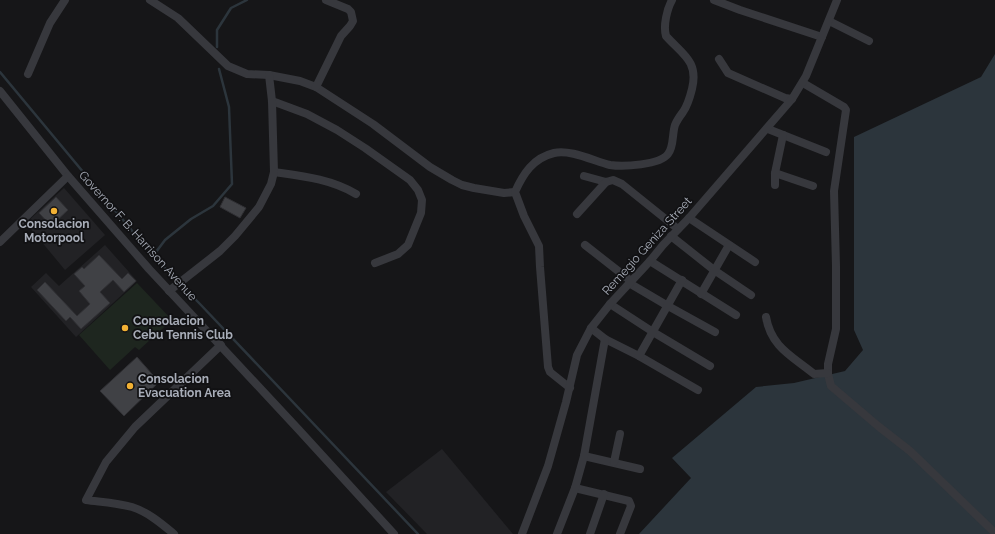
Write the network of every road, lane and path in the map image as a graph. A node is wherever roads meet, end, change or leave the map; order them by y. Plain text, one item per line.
1 (65, 0) edge
2 (150, 0) edge
3 (326, 0) edge
4 (672, 0) edge
5 (714, 0) edge
6 (837, 0) edge
7 (829, 20) junction
8 (822, 37) junction
9 (869, 41) dead end
10 (719, 59) dead end
11 (28, 74) dead end
12 (269, 75) junction
13 (803, 83) junction
14 (316, 87) junction
15 (0, 91) edge
16 (792, 99) junction
17 (272, 101) junction
18 (768, 129) junction
19 (783, 135) junction
20 (826, 152) dead end
21 (274, 172) junction
22 (775, 173) junction
23 (68, 176) junction
24 (584, 176) dead end
25 (606, 182) junction
26 (775, 185) dead end
27 (813, 186) dead end
28 (515, 192) junction
29 (356, 194) dead end
30 (577, 214) dead end
31 (689, 218) junction
32 (678, 229) junction
33 (671, 236) junction
34 (0, 242) edge
35 (729, 244) junction
36 (585, 245) dead end
37 (650, 261) junction
38 (755, 262) dead end
39 (375, 263) dead end
40 (714, 270) junction
41 (682, 280) junction
42 (630, 282) junction
43 (168, 291) junction
44 (701, 294) junction
45 (751, 295) dead end
46 (610, 304) junction
47 (668, 306) junction
48 (736, 315) dead end
49 (766, 317) dead end
50 (591, 328) junction
51 (653, 332) junction
52 (715, 332) dead end
53 (605, 339) junction
54 (221, 345) junction
55 (639, 356) junction
56 (710, 366) dead end
57 (828, 373) junction
58 (570, 388) junction
59 (698, 390) dead end
60 (620, 434) dead end
61 (584, 456) junction
62 (614, 462) junction
63 (640, 469) dead end
64 (575, 488) junction
65 (604, 494) junction
66 (995, 532) edge
67 (174, 534) edge
68 (394, 534) edge
69 (522, 534) edge
70 (557, 534) edge
71 (590, 534) edge
72 (620, 534) edge

1 - 11 street
2 - 12 street
3 - 14 street
4 - 28 street
5 - 8 street
6 - 7 street, Remegio Geniza Street
7 - 8 street, Remegio Geniza Street
7 - 9 street
8 - 13 street, Remegio Geniza Street
10 - 16 street
12 - 14 street
12 - 17 street
13 - 16 street, Remegio Geniza Street
13 - 57 street
14 - 28 street
15 - 23 street, Governor F. B. Harrison Avenue
16 - 18 street, Remegio Geniza Street
17 - 21 street
17 - 39 street
18 - 19 street
18 - 31 street, Remegio Geniza Street
19 - 20 street
19 - 22 street
21 - 29 street
21 - 43 street
22 - 26 street
22 - 27 street
23 - 34 street
23 - 43 street, Governor F. B. Harrison Avenue
24 - 25 street
25 - 30 street
25 - 32 street
28 - 58 street
31 - 32 street, Remegio Geniza Street
31 - 35 street
32 - 33 street, Remegio Geniza Street
33 - 37 street, Remegio Geniza Street
33 - 40 street
35 - 38 street
35 - 40 street
36 - 42 street
37 - 41 street
37 - 42 street, Remegio Geniza Street
40 - 44 street
40 - 45 street
41 - 44 street
41 - 47 street
42 - 46 street, Remegio Geniza Street
42 - 47 street
43 - 54 street, Governor F. B. Harrison Avenue
44 - 48 street
46 - 50 street, Remegio Geniza Street
46 - 51 street
47 - 51 street
47 - 52 street
49 - 57 street
50 - 53 street
50 - 58 street, Remegio Geniza Street
51 - 55 street
51 - 56 street
53 - 55 street
53 - 61 street
54 - 67 street
54 - 68 street, Governor F. B. Harrison Avenue
55 - 59 street
57 - 66 street
58 - 69 street, Remegio Geniza Street
60 - 62 street
61 - 62 street
61 - 64 street
62 - 63 street
64 - 65 street
64 - 70 street
65 - 71 street
65 - 72 street

